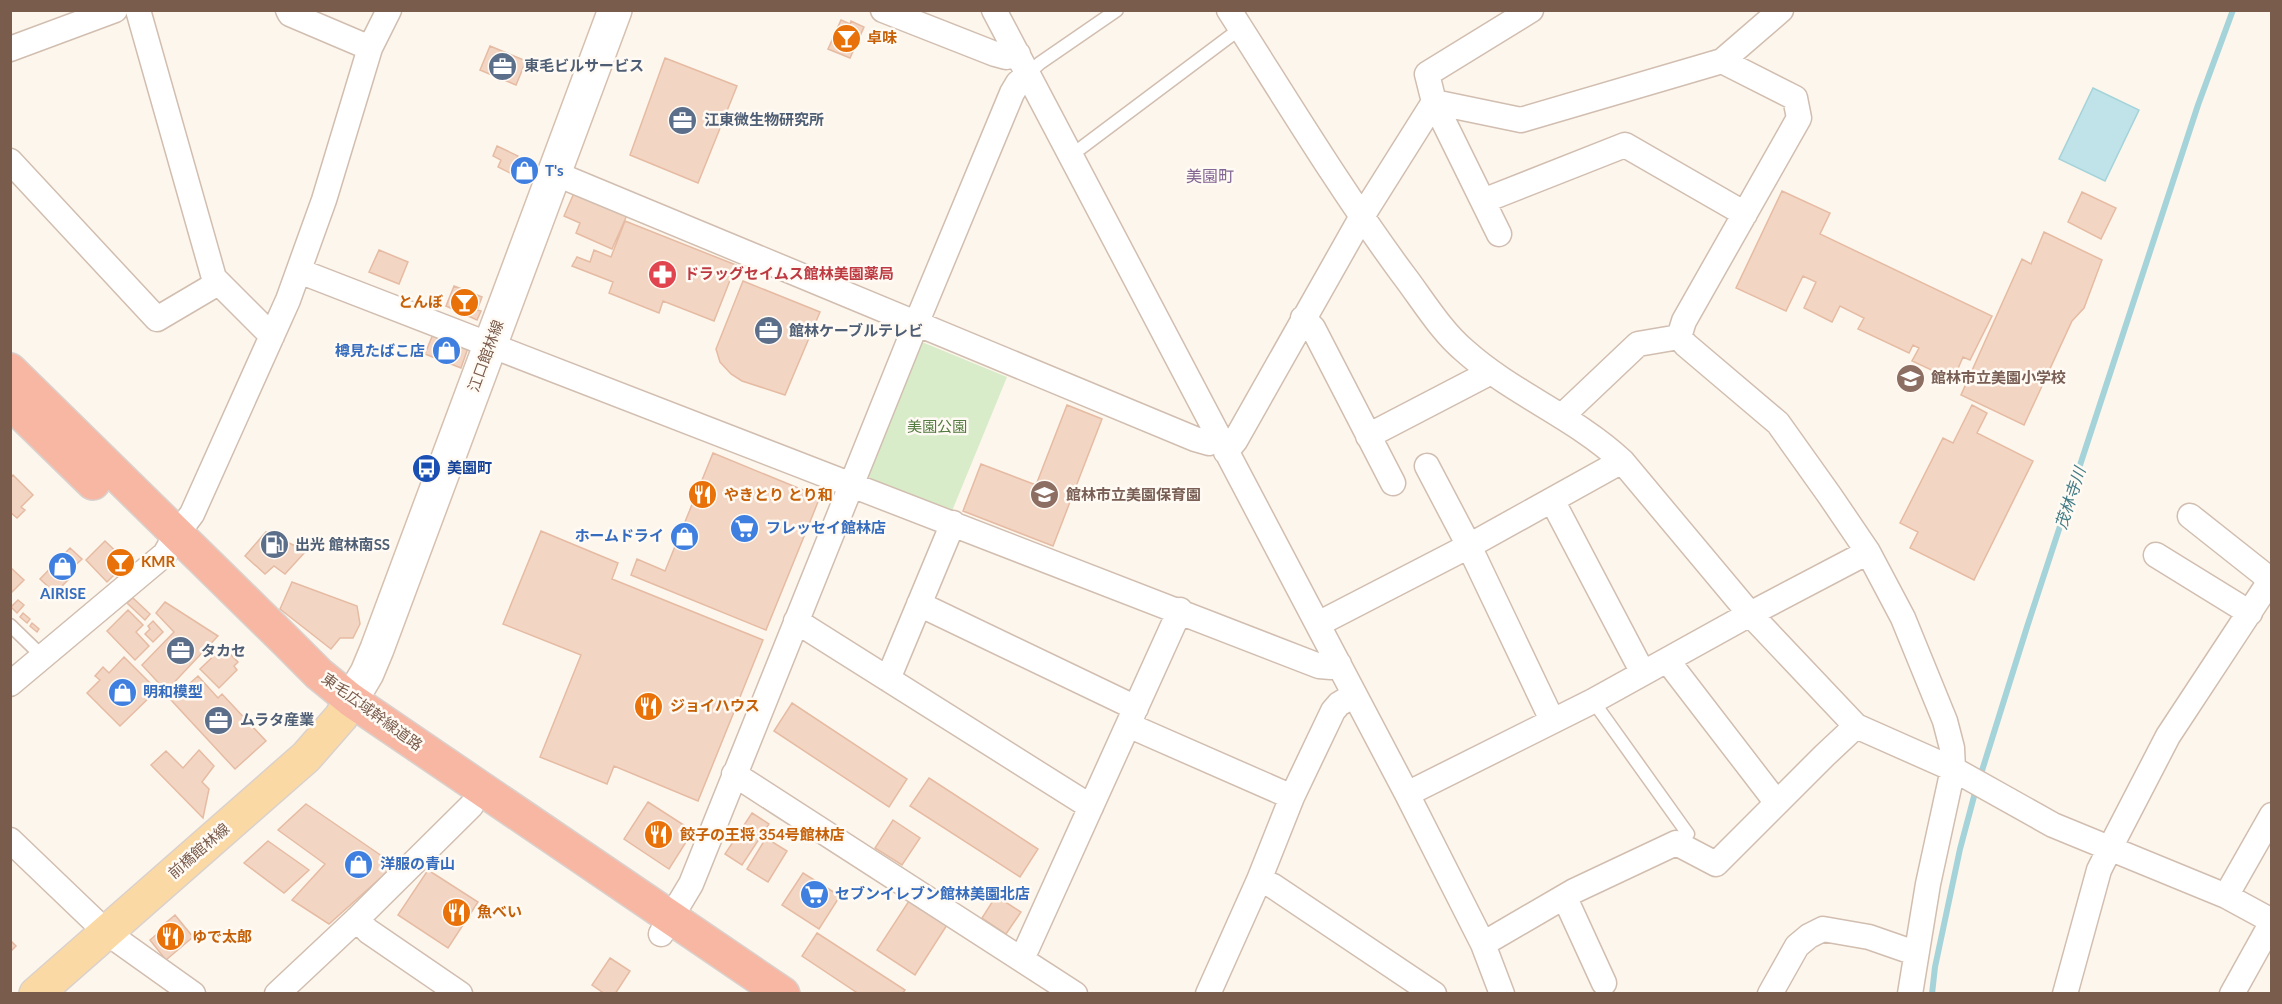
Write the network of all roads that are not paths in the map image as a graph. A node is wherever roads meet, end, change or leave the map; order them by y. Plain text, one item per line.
1 (115, 10) edge
2 (138, 10) edge
3 (288, 10) edge
4 (389, 10) edge
5 (615, 10) edge
6 (883, 10) edge
7 (994, 10) edge
8 (1117, 10) edge
9 (1781, 10) edge
10 (1516, 14) edge
11 (1235, 19) edge
12 (370, 48) junction
13 (10, 49) edge
14 (1722, 61) junction
15 (1023, 64) junction
16 (1434, 102) junction
17 (1069, 153) junction
18 (10, 161) edge
19 (554, 173) junction
20 (1483, 201) junction
21 (1745, 214) junction
22 (1361, 218) junction
23 (1499, 234) dead end
24 (299, 271) junction
25 (218, 283) junction
26 (1303, 318) junction
27 (915, 324) junction
28 (272, 336) junction
29 (1679, 337) junction
30 (491, 344) junction
31 (10, 369) edge
32 (1491, 372) junction
33 (10, 402) edge
34 (1562, 416) junction
35 (1368, 436) junction
36 (1222, 446) junction
37 (1622, 462) junction
38 (1427, 466) dead end
39 (1393, 483) dead end
40 (851, 484) junction
41 (1552, 500) junction
42 (2190, 516) dead end
43 (953, 523) junction
44 (170, 544) junction
45 (1469, 546) junction
46 (1868, 552) junction
47 (2156, 555) dead end
48 (2270, 582) edge
49 (919, 604) junction
50 (1180, 610) junction
51 (2250, 613) junction
52 (1750, 614) junction
53 (796, 621) junction
54 (1318, 624) junction
55 (10, 625) edge
56 (43, 657) junction
57 (1667, 660) junction
58 (1339, 664) junction
59 (1643, 674) junction
60 (888, 679) junction
61 (10, 684) edge
62 (1354, 695) junction
63 (1593, 701) junction
64 (346, 709) junction
65 (1132, 716) junction
66 (1552, 720) junction
67 (1856, 726) junction
68 (1959, 773) junction
69 (734, 774) junction
70 (1407, 794) junction
71 (1292, 797) junction
72 (1777, 803) junction
73 (471, 806) junction
74 (1091, 807) junction
75 (2271, 815) edge
76 (10, 840) edge
77 (1676, 843) junction
78 (2110, 848) junction
79 (1259, 880) junction
80 (2226, 896) junction
81 (1564, 898) junction
82 (357, 919) junction
83 (2271, 921) edge
84 (666, 926) junction
85 (106, 932) junction
86 (1483, 944) junction
87 (1915, 953) junction
88 (1019, 957) junction
89 (1604, 983) dead end
90 (36, 993) edge
91 (193, 993) edge
92 (277, 993) edge
93 (460, 993) edge
94 (748, 993) edge
95 (783, 993) edge
96 (1075, 993) edge
97 (1208, 993) edge
98 (1434, 993) edge
99 (1502, 993) edge
100 (1770, 993) edge
101 (1910, 993) edge
102 (2065, 993) edge
103 (2232, 993) edge

1 - 13 street
2 - 25 street
3 - 12 street
4 - 12 street
5 - 19 main road, 江口館林線
6 - 15 street
7 - 15 street
8 - 15 lane
9 - 14 street
10 - 16 street
11 - 17 lane
11 - 22 street
12 - 24 street
14 - 16 street
14 - 21 street
15 - 17 street
15 - 27 street
16 - 20 street
16 - 22 street
17 - 36 street
18 - 25 street
19 - 27 street
19 - 30 main road, 江口館林線
20 - 21 street
20 - 23 street
21 - 29 street
22 - 26 street
22 - 32 street
24 - 28 street
24 - 30 street
25 - 28 street
26 - 35 street
26 - 36 street
27 - 36 street
27 - 40 street
28 - 44 street
29 - 34 street
29 - 46 street
30 - 40 street
30 - 64 main road, 江口館林線
31 - 44 highway, 東毛広域幹線道路
32 - 34 street
32 - 35 street
33 - 44 highway, 東毛広域幹線道路
34 - 37 street
35 - 39 street
36 - 54 street
37 - 41 street
37 - 52 street
38 - 45 street
40 - 43 street
40 - 53 street
41 - 45 street
41 - 59 street
42 - 48 street
43 - 49 street
43 - 50 street
44 - 56 street
44 - 64 highway, 東毛広域幹線道路
45 - 54 street
45 - 66 street
46 - 52 street
46 - 68 street
47 - 51 street
48 - 51 street
49 - 60 street
49 - 65 street
50 - 58 street
50 - 65 street
51 - 78 street
52 - 57 street
52 - 67 street
53 - 60 street
53 - 69 street
54 - 58 street
55 - 56 lane
56 - 61 street
57 - 59 street
57 - 72 street
58 - 62 street
59 - 63 street
60 - 74 street
62 - 70 street
62 - 71 street
63 - 66 street
63 - 77 lane
64 - 73 highway, 東毛広域幹線道路
64 - 84 highway, 東毛広域幹線道路
64 - 85 main road, 前橋館林線
65 - 71 street
65 - 74 street
66 - 70 street
67 - 68 street
67 - 72 street
68 - 78 street
68 - 87 street
69 - 84 street
69 - 88 street
70 - 86 street
71 - 79 street
72 - 77 street
73 - 82 street
73 - 84 highway, 東毛広域幹線道路
74 - 88 street
75 - 80 street
76 - 85 street
77 - 81 street
78 - 80 street
78 - 102 street
79 - 97 street
79 - 98 street
80 - 83 street
81 - 86 street
81 - 89 street
82 - 92 street
82 - 93 street
83 - 103 street
84 - 94 highway, 東毛広域幹線道路
84 - 95 highway, 東毛広域幹線道路
85 - 90 main road, 前橋館林線
85 - 91 street
86 - 99 street
87 - 100 street
87 - 101 street
88 - 96 street

